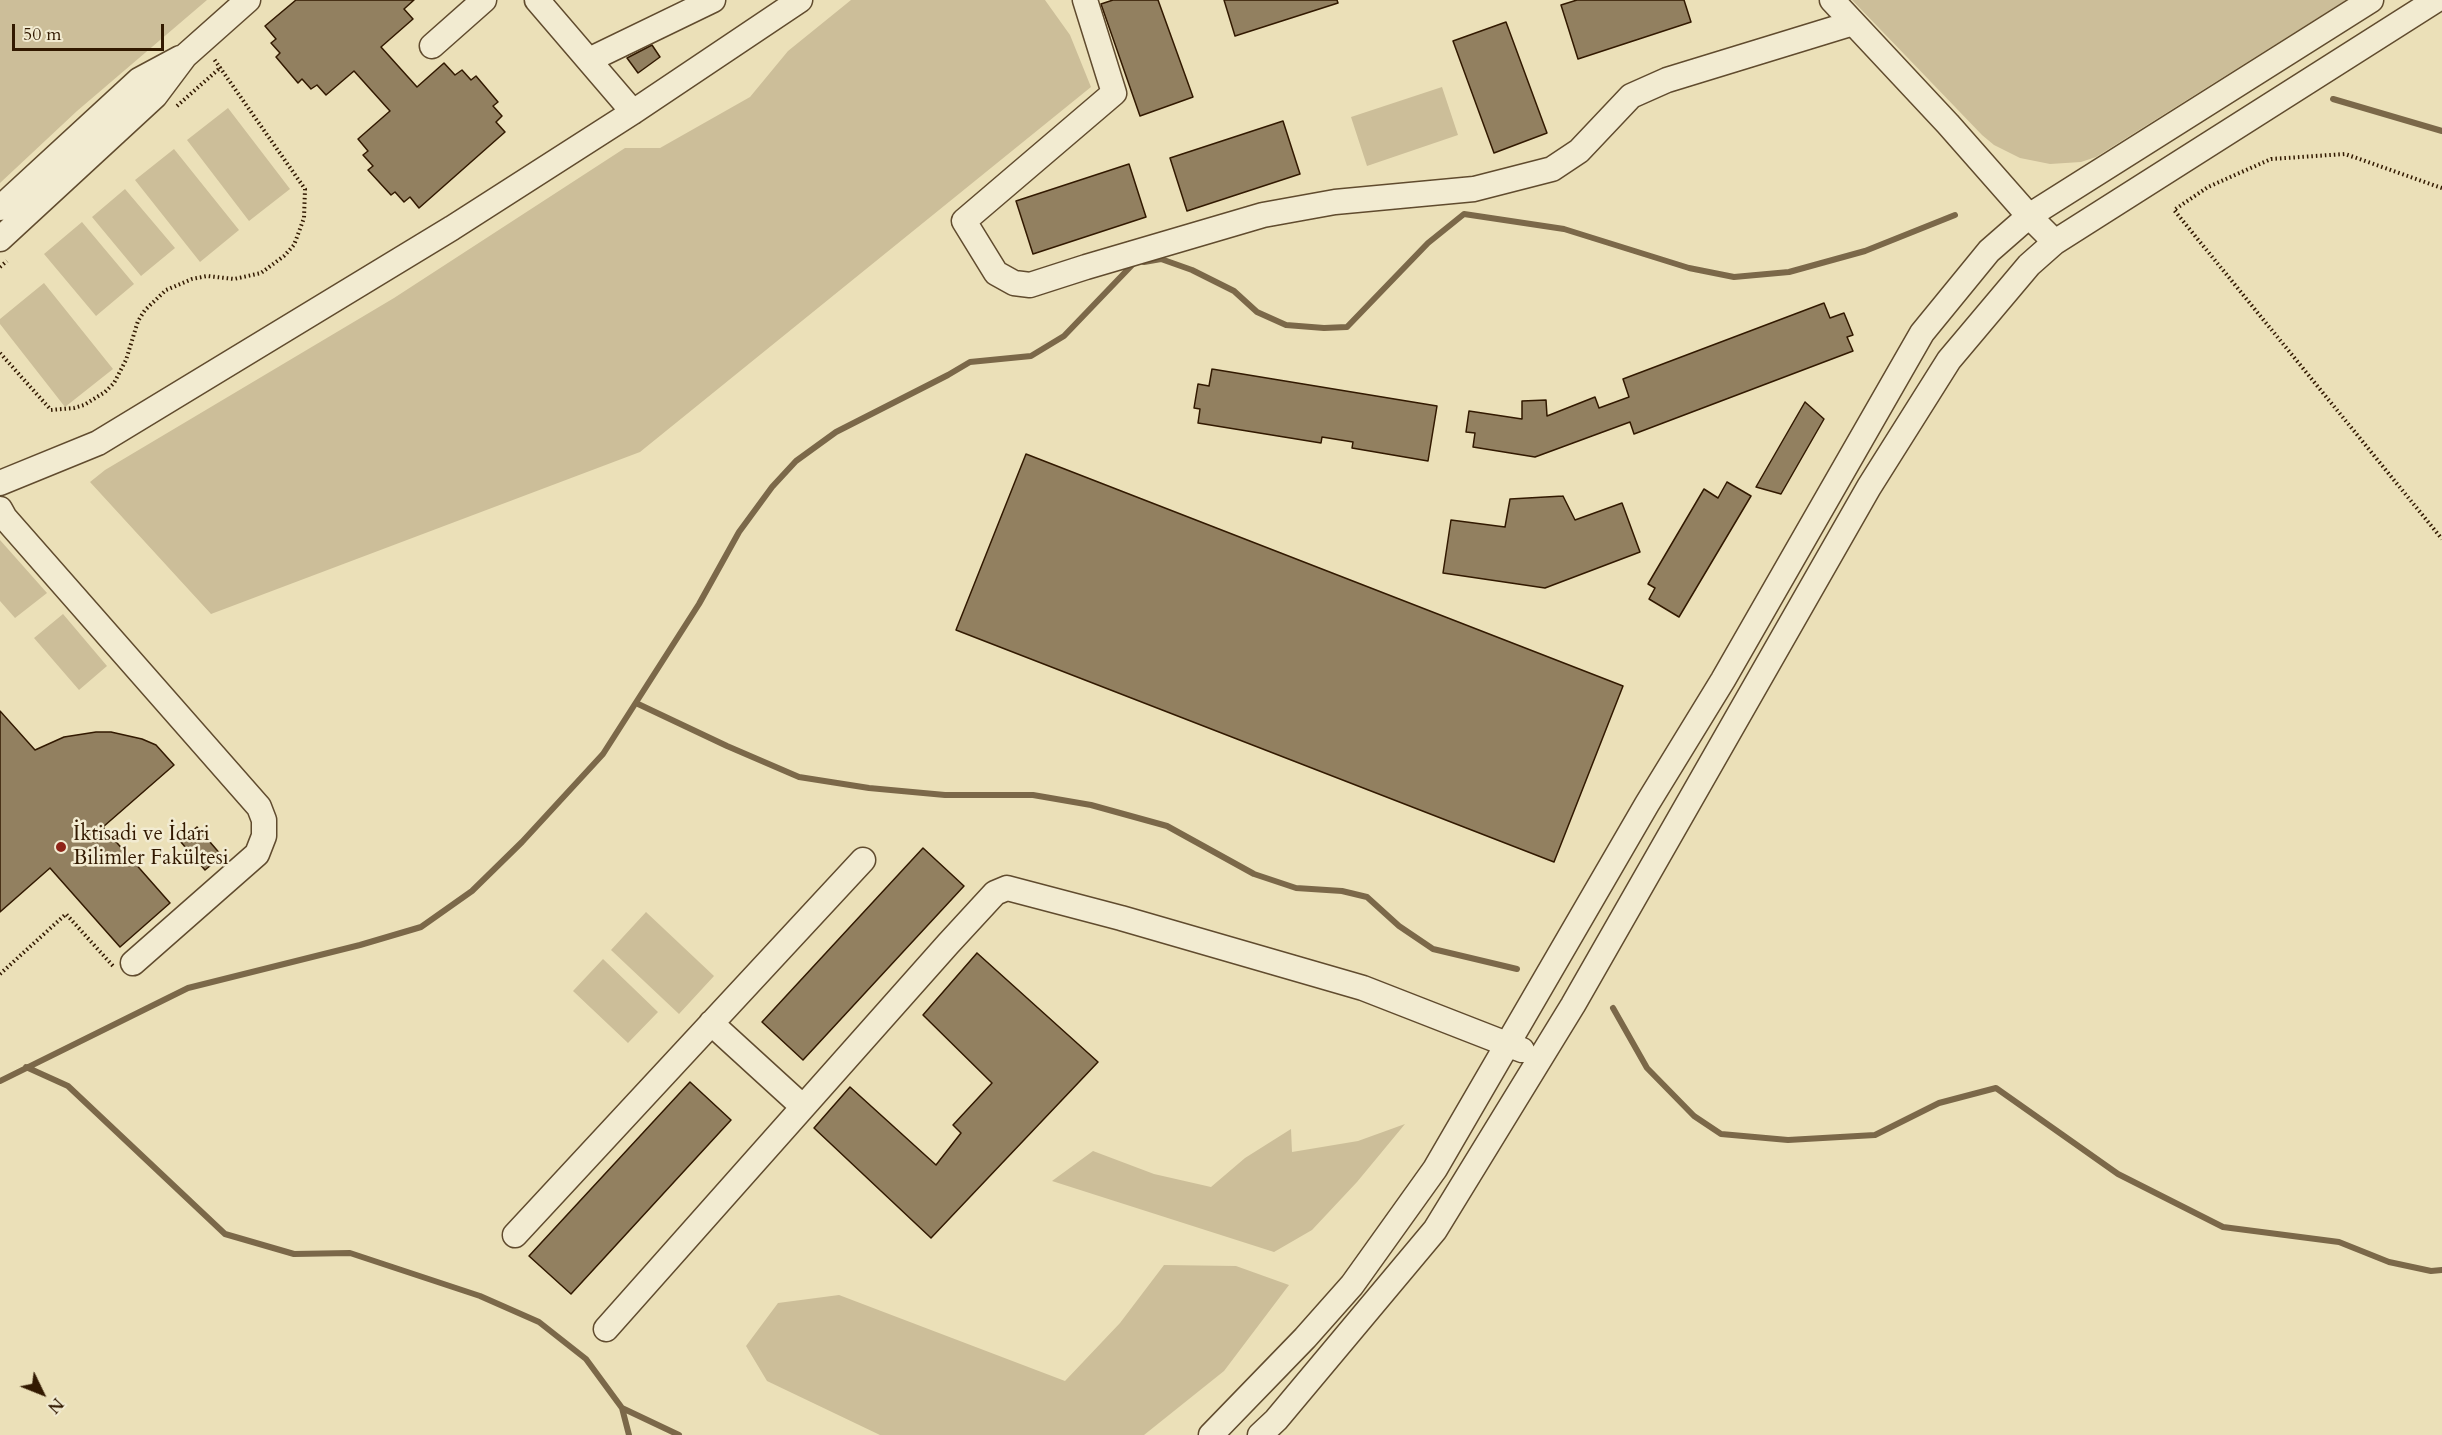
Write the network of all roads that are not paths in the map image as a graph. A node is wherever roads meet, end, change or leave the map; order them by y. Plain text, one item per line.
1 (248, 0) edge
2 (484, 0) edge
3 (537, 0) edge
4 (712, 0) edge
5 (800, 0) edge
6 (1085, 0) edge
7 (1832, 0) edge
8 (2371, 0) edge
9 (2436, 0) edge
10 (1853, 23) junction
11 (432, 46) dead end
12 (185, 56) junction
13 (589, 60) junction
14 (633, 112) junction
15 (0, 208) edge
16 (2029, 216) junction
17 (0, 239) edge
18 (2055, 242) junction
19 (1840, 476) junction
20 (0, 483) edge
21 (1869, 487) junction
22 (0, 509) edge
23 (1724, 680) junction
24 (1749, 695) junction
25 (862, 860) dead end
26 (133, 963) road end
27 (711, 1023) junction
28 (1509, 1044) junction
29 (1540, 1058) junction
30 (803, 1107) junction
31 (515, 1235) dead end
32 (606, 1329) dead end
33 (1211, 1435) edge
34 (1260, 1435) edge

1 - 12 street
2 - 11 street
3 - 13 street
4 - 13 street
5 - 14 street
6 - 10 street
7 - 10 street
8 - 16 street
9 - 18 street
10 - 16 street
12 - 15 street
12 - 17 street
13 - 14 street
14 - 20 street
16 - 18 street
16 - 19 street
18 - 21 street
19 - 21 street
19 - 23 street
21 - 24 street
22 - 26 street
23 - 24 street
23 - 28 street
24 - 29 street
25 - 27 street
27 - 30 street
27 - 31 street
28 - 29 street
28 - 30 street
28 - 33 street
29 - 34 street
30 - 32 street

